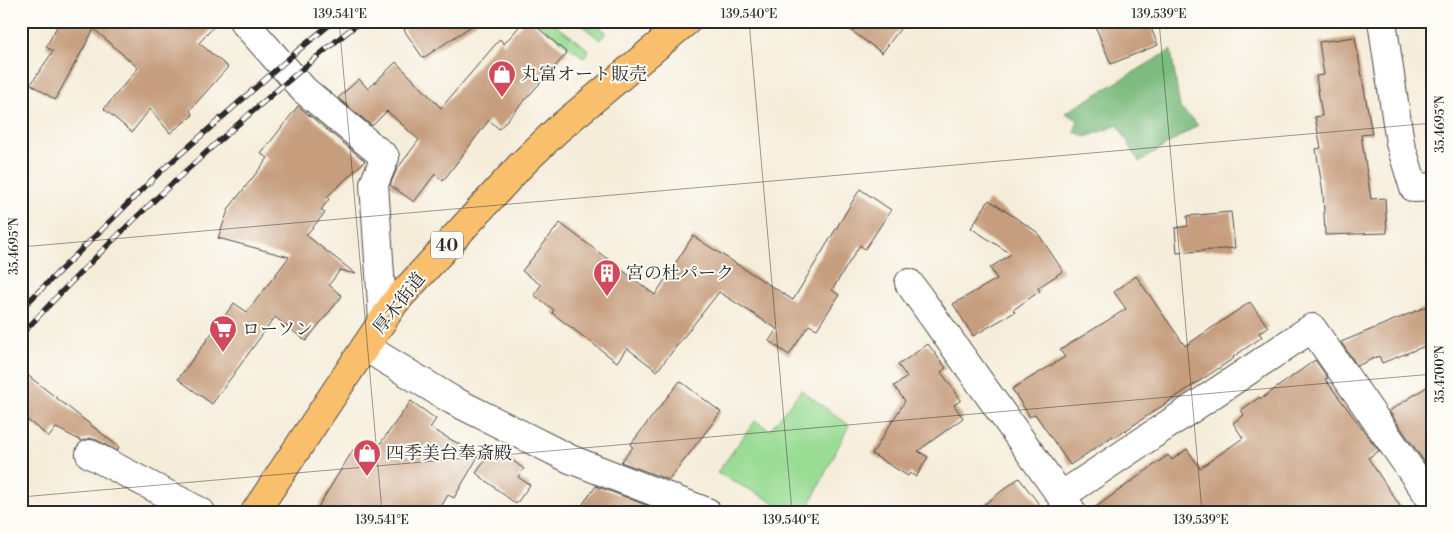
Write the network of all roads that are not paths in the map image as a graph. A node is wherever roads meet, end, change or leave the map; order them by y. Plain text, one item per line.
1 (243, 21) edge
2 (687, 21) edge
3 (1382, 21) edge
4 (1433, 187) edge
5 (909, 283) dead end
6 (383, 320) junction
7 (365, 348) junction
8 (90, 454) dead end
9 (1433, 502) edge
10 (1066, 504) edge
11 (692, 509) edge
12 (201, 512) edge
13 (255, 512) edge

1 - 6 street
2 - 6 main road, 厚木街道 / 40
3 - 4 street
5 - 10 street
6 - 7 main road, 厚木街道 / 40
7 - 11 street
7 - 13 main road, 厚木街道 / 40
8 - 12 street
9 - 10 street

